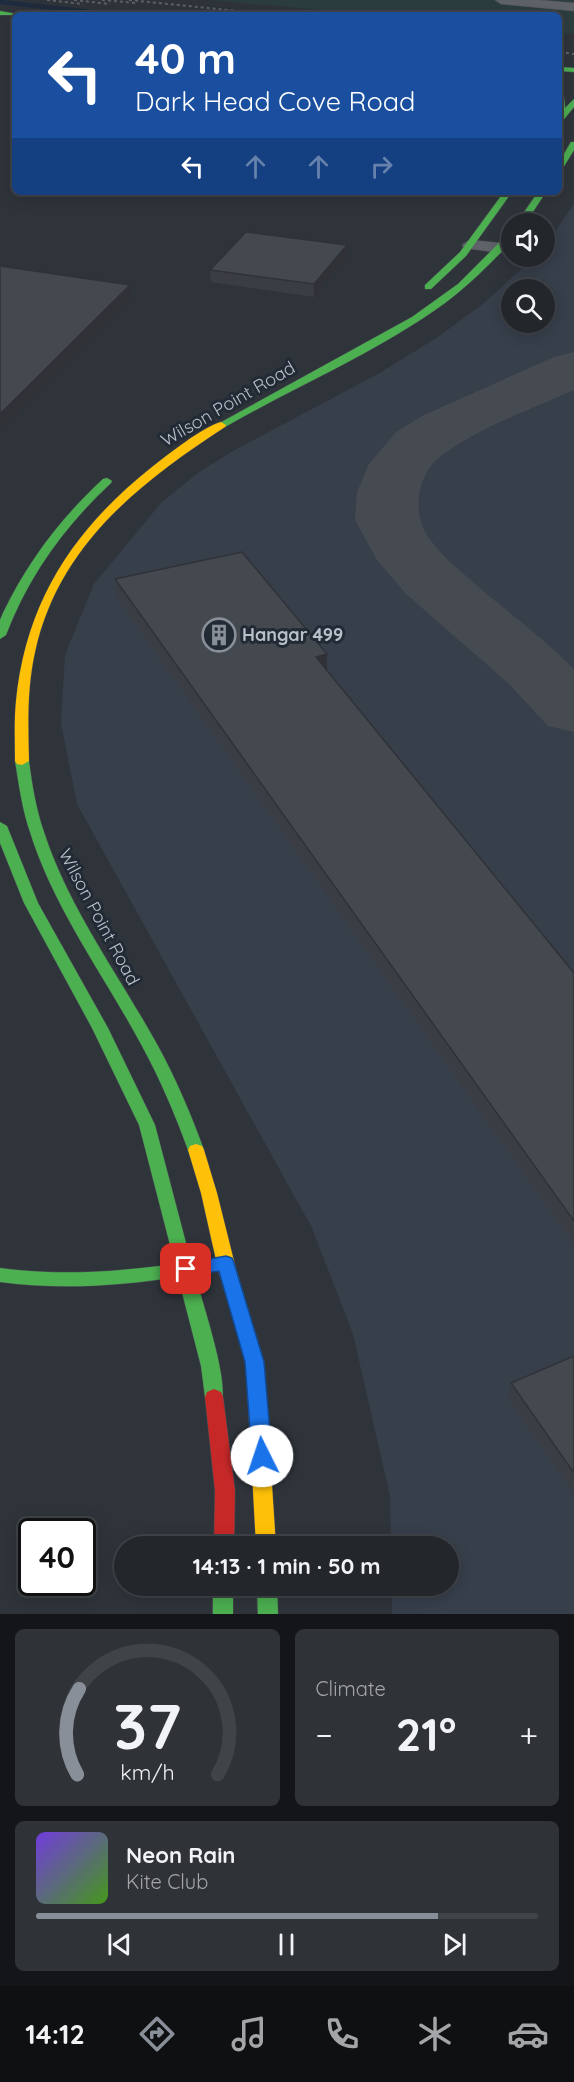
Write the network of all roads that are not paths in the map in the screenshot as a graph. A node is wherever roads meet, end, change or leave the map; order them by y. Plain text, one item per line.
1 (501, 0) edge
2 (574, 7) edge
3 (574, 101) edge
4 (562, 119) edge
5 (574, 144) edge
6 (562, 163) edge
7 (506, 195) edge
8 (540, 195) edge
9 (528, 213) edge
10 (501, 247) edge
11 (466, 249) junction
12 (496, 253) junction
13 (418, 294) dead end
14 (114, 475) dead end
15 (0, 636) edge
16 (0, 826) edge
17 (226, 1263) junction
18 (186, 1269) junction
19 (0, 1275) edge
20 (224, 1536) edge
21 (265, 1536) edge
22 (223, 1596) edge
23 (267, 1596) edge
24 (223, 1614) edge
25 (268, 1614) edge

1 - 2 street
3 - 4 street
5 - 6 street
7 - 11 street
8 - 9 street
10 - 12 street, Wilson Point Road
11 - 12 street
11 - 13 street
12 - 17 street, Wilson Point Road
14 - 15 street
16 - 18 street
17 - 18 street
17 - 21 street, Wilson Point Road
18 - 19 street
18 - 20 street
22 - 24 street
23 - 25 street

